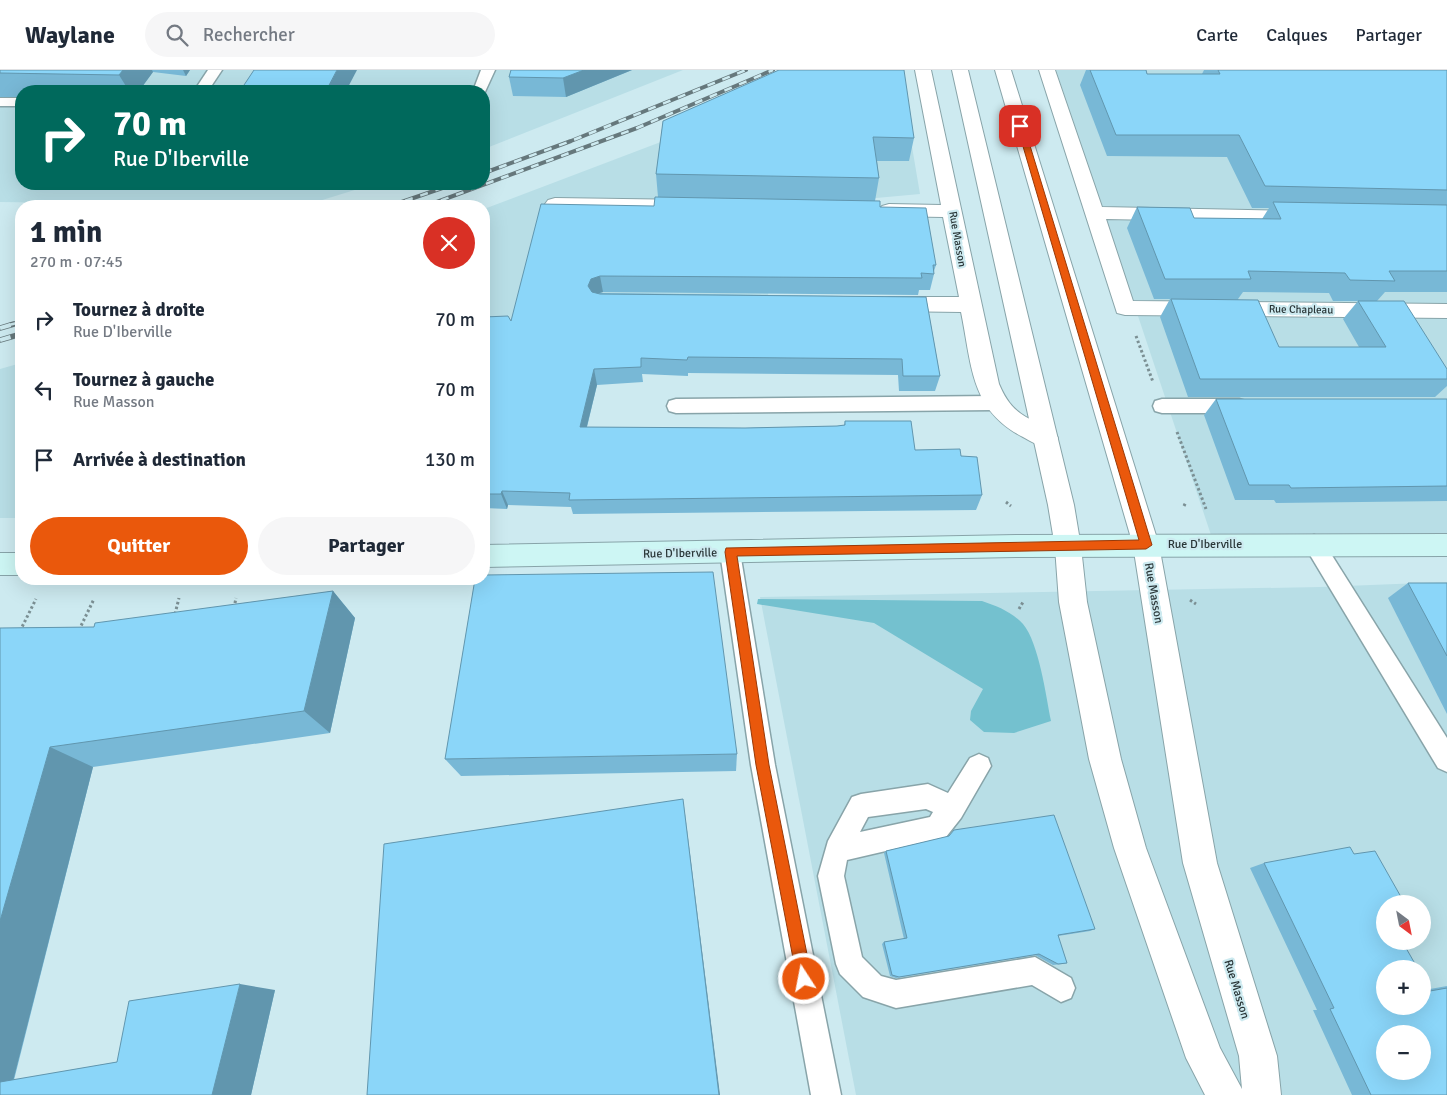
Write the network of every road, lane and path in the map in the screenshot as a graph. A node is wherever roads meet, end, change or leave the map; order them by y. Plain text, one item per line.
1 (215, 70) edge
2 (488, 70) edge
3 (923, 70) edge
4 (960, 70) edge
5 (1003, 70) edge
6 (1047, 70) edge
7 (206, 85) edge
8 (482, 85) edge
9 (0, 102) edge
10 (15, 102) edge
11 (555, 204) edge
12 (710, 206) edge
13 (873, 209) edge
14 (953, 211) junction
15 (1094, 213) junction
16 (1318, 217) edge
17 (871, 304) edge
18 (970, 305) junction
19 (1125, 308) junction
20 (1447, 311) edge
21 (994, 404) junction
22 (676, 406) dead end
23 (1162, 406) junction
24 (1260, 406) edge
25 (1046, 438) junction
26 (1006, 502) dead end
27 (1011, 506) dead end
28 (1206, 509) dead end
29 (1314, 544) junction
30 (1447, 544) edge
31 (1146, 545) junction
32 (1068, 547) junction
33 (730, 552) junction
34 (490, 556) edge
35 (0, 564) edge
36 (15, 564) edge
37 (179, 598) dead end
38 (236, 598) dead end
39 (94, 599) dead end
40 (36, 600) dead end
41 (1190, 600) dead end
42 (1023, 602) dead end
43 (1196, 604) dead end
44 (1019, 609) dead end
45 (233, 613) edge
46 (174, 619) edge
47 (78, 632) edge
48 (16, 639) edge
49 (1447, 760) edge
50 (979, 766) dead end
51 (952, 810) junction
52 (837, 850) junction
53 (1061, 988) dead end
54 (826, 1095) edge
55 (1226, 1095) edge
56 (1262, 1095) edge

1 - 7 lane
2 - 8 lane
3 - 14 street, Rue Masson
4 - 25 street
5 - 31 street, Rue Masson
6 - 15 street
9 - 10 lane
11 - 12 street
13 - 14 street
14 - 18 street, Rue Masson
15 - 16 street
15 - 19 street
17 - 18 street
18 - 21 street, Rue Masson
19 - 20 street, Rue Chapleau
19 - 23 path
21 - 22 lane
21 - 25 street
23 - 24 lane
23 - 28 path
25 - 32 street
26 - 27 path
29 - 30 main road, Rue D'Iberville
29 - 31 main road, Rue D'Iberville
29 - 49 lane
31 - 32 main road, Rue D'Iberville
31 - 56 street, Rue Masson
32 - 33 main road, Rue D'Iberville
32 - 55 street
33 - 34 main road, Rue D'Iberville
33 - 54 lane
35 - 36 main road
37 - 46 path
38 - 45 path
39 - 47 path
40 - 48 path
41 - 43 path
42 - 44 path
50 - 51 lane
51 - 52 lane
51 - 52 lane
52 - 53 lane

